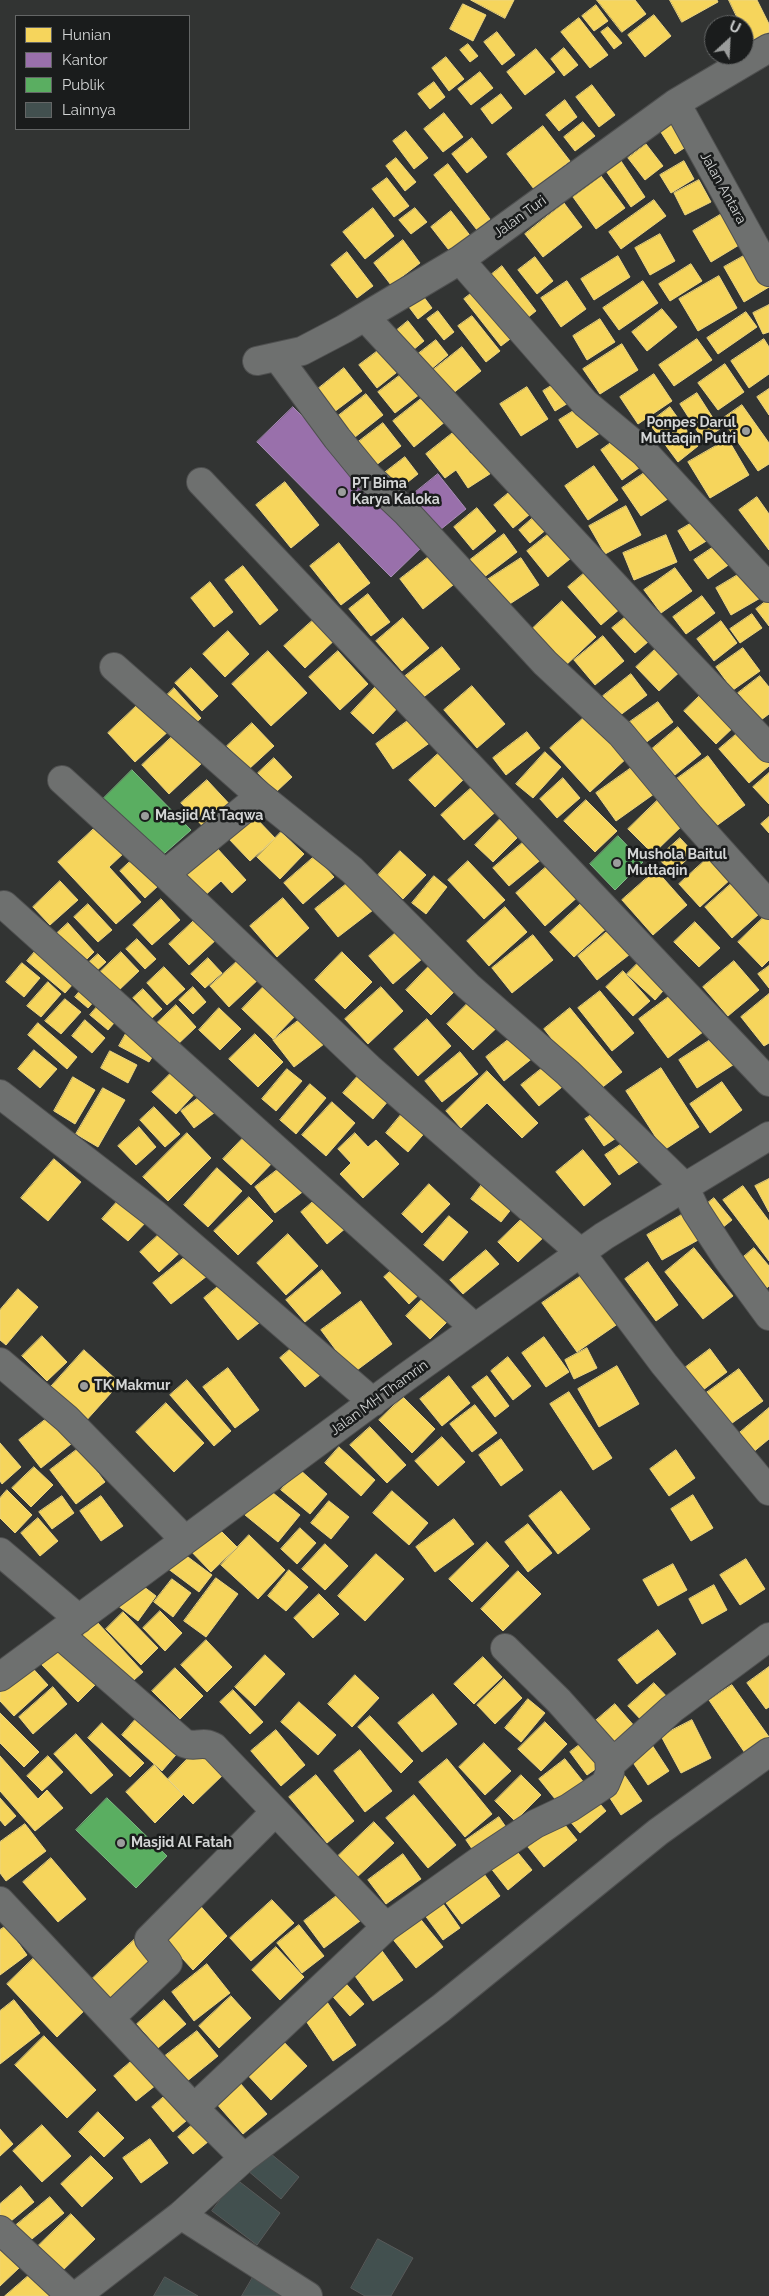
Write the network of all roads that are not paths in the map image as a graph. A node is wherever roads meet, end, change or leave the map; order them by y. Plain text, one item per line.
1 (769, 48) edge
2 (676, 103) junction
3 (460, 260) junction
4 (769, 272) edge
5 (366, 316) junction
6 (201, 482) dead end
7 (769, 588) edge
8 (114, 668) dead end
9 (769, 748) edge
10 (62, 780) dead end
11 (260, 796) junction
12 (165, 874) junction
13 (4, 905) dead end
14 (769, 905) edge
15 (769, 1082) edge
16 (0, 1094) edge
17 (766, 1144) edge
18 (684, 1186) junction
19 (580, 1252) junction
20 (769, 1316) edge
21 (475, 1328) junction
22 (0, 1362) edge
23 (373, 1402) junction
24 (769, 1491) edge
25 (185, 1540) junction
26 (0, 1552) edge
27 (69, 1626) junction
28 (769, 1637) edge
29 (505, 1648) dead end
30 (0, 1676) edge
31 (769, 1752) edge
32 (611, 1764) junction
33 (275, 1812) junction
34 (0, 1901) edge
35 (386, 1927) junction
36 (110, 2018) junction
37 (194, 2108) junction
38 (244, 2158) junction
39 (181, 2215) junction
40 (0, 2230) edge
41 (71, 2296) edge
42 (76, 2296) edge
43 (308, 2296) edge

1 - 2 street, Jalan Turi
2 - 3 street, Jalan Turi
2 - 4 street, Jalan Antara
3 - 5 street, Jalan Turi
3 - 7 street
5 - 9 street
5 - 14 street, Jalan Turi
6 - 15 street
8 - 11 street
10 - 12 street
11 - 12 street
11 - 18 street
12 - 19 street
13 - 21 street
16 - 23 street
17 - 18 street, Jalan MH Thamrin
18 - 19 street, Jalan MH Thamrin
18 - 20 street
19 - 21 street, Jalan MH Thamrin
19 - 24 street
21 - 23 street, Jalan MH Thamrin
22 - 25 street
23 - 25 street, Jalan MH Thamrin
25 - 27 street, Jalan MH Thamrin
26 - 27 street
27 - 30 street, Jalan MH Thamrin
27 - 33 street
28 - 32 street
29 - 32 street
31 - 38 street
32 - 35 street
33 - 35 street
33 - 36 street
34 - 36 street
35 - 37 street
36 - 37 street
37 - 38 street
38 - 39 street
39 - 42 street
39 - 43 street
40 - 41 street

